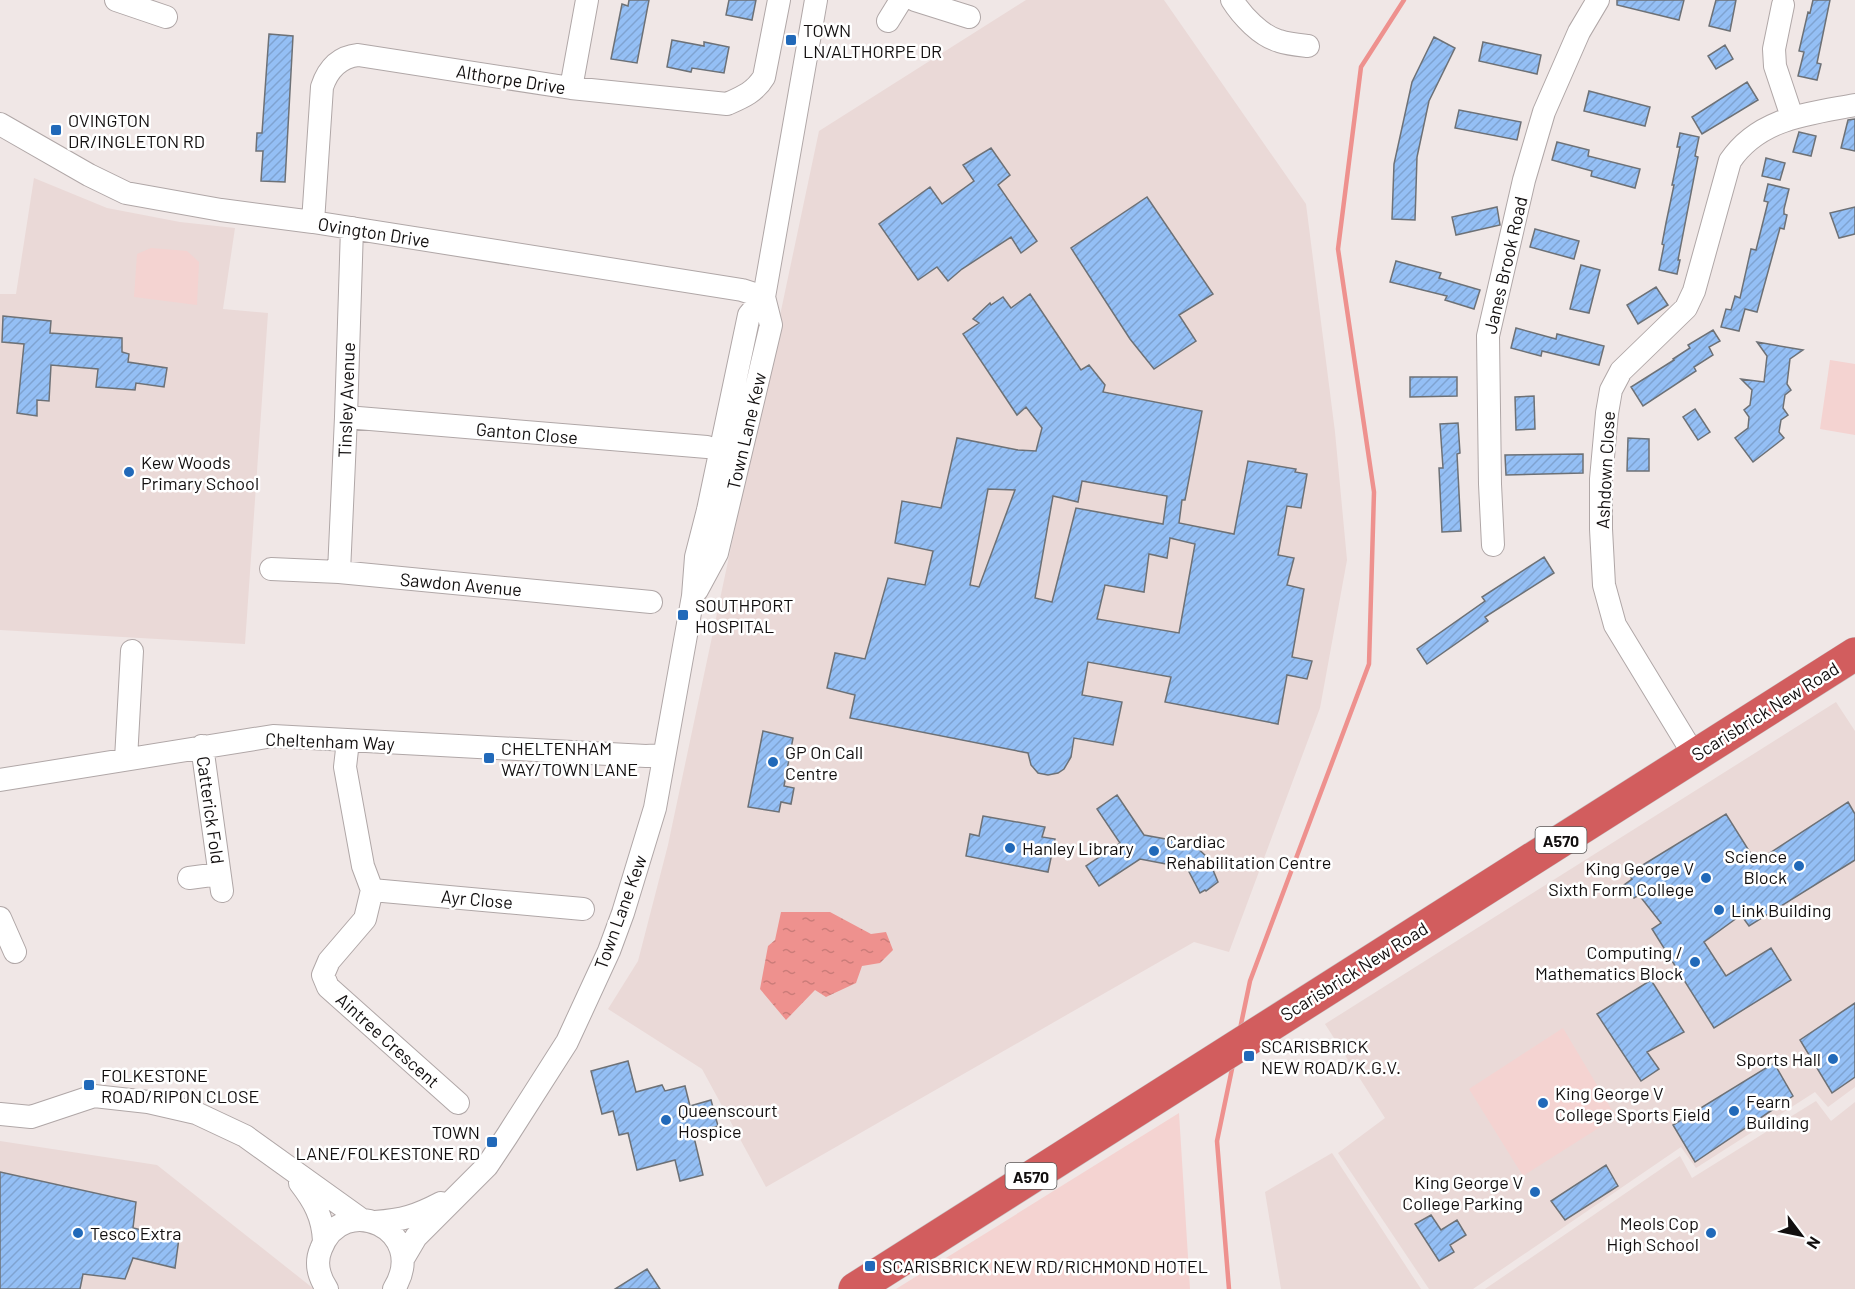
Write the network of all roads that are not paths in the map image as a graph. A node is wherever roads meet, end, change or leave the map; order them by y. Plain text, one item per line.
1 (116, 0) edge
2 (587, 0) edge
3 (779, 0) edge
4 (816, 0) edge
5 (901, 0) edge
6 (915, 0) edge
7 (1232, 0) edge
8 (1598, 0) edge
9 (1783, 5) dead end
10 (166, 17) dead end
11 (969, 17) dead end
12 (888, 21) dead end
13 (1308, 46) dead end
14 (571, 88) junction
15 (1855, 105) edge
16 (1792, 117) junction
17 (0, 123) edge
18 (313, 222) junction
19 (352, 228) junction
20 (764, 297) junction
21 (346, 417) junction
22 (707, 447) dead end
23 (1493, 545) dead end
24 (271, 569) dead end
25 (339, 572) junction
26 (651, 602) dead end
27 (132, 651) dead end
28 (1855, 654) edge
29 (348, 741) junction
30 (202, 746) junction
31 (663, 755) junction
32 (1694, 755) junction
33 (126, 759) junction
34 (0, 780) edge
35 (189, 878) dead end
36 (372, 890) junction
37 (583, 909) dead end
38 (458, 1103) dead end
39 (0, 1114) edge
40 (290, 1169) junction
41 (461, 1193) junction
42 (369, 1221) junction
43 (324, 1241) junction
44 (403, 1259) junction
45 (327, 1289) edge
46 (394, 1289) edge
47 (855, 1289) edge

1 - 10 street
2 - 14 street
3 - 14 street, Althorpe Drive
4 - 20 street, Town Lane Kew
5 - 12 street
6 - 11 street
7 - 13 street
8 - 23 street, Janes Brook Road
9 - 16 street
14 - 18 street, Althorpe Drive
15 - 16 street, Ashdown Close
16 - 32 street, Ashdown Close
17 - 18 street, Ovington Drive
18 - 19 street, Ovington Drive
19 - 20 street, Ovington Drive
19 - 21 street, Tinsley Avenue
20 - 31 street, Town Lane Kew
21 - 22 street, Ganton Close
21 - 25 street, Tinsley Avenue
24 - 25 street, Sawdon Avenue
25 - 26 street, Sawdon Avenue
27 - 33 street
28 - 32 highway, Scarisbrick New Road / A570
29 - 30 street, Cheltenham Way
29 - 31 street, Cheltenham Way
29 - 36 street
30 - 33 street, Cheltenham Way
30 - 35 street, Catterick Fold
31 - 41 street, Town Lane Kew
32 - 47 highway, Scarisbrick New Road / A570
33 - 34 street, Cheltenham Way
36 - 37 street, Ayr Close
36 - 38 street, Aintree Crescent
39 - 40 street
40 - 42 street
40 - 43 street
41 - 42 street, Town Lane Kew
41 - 44 street, Town Lane Kew
42 - 43 street, Town Lane Kew
42 - 44 street
43 - 45 street
44 - 46 street, Town Lane Kew

